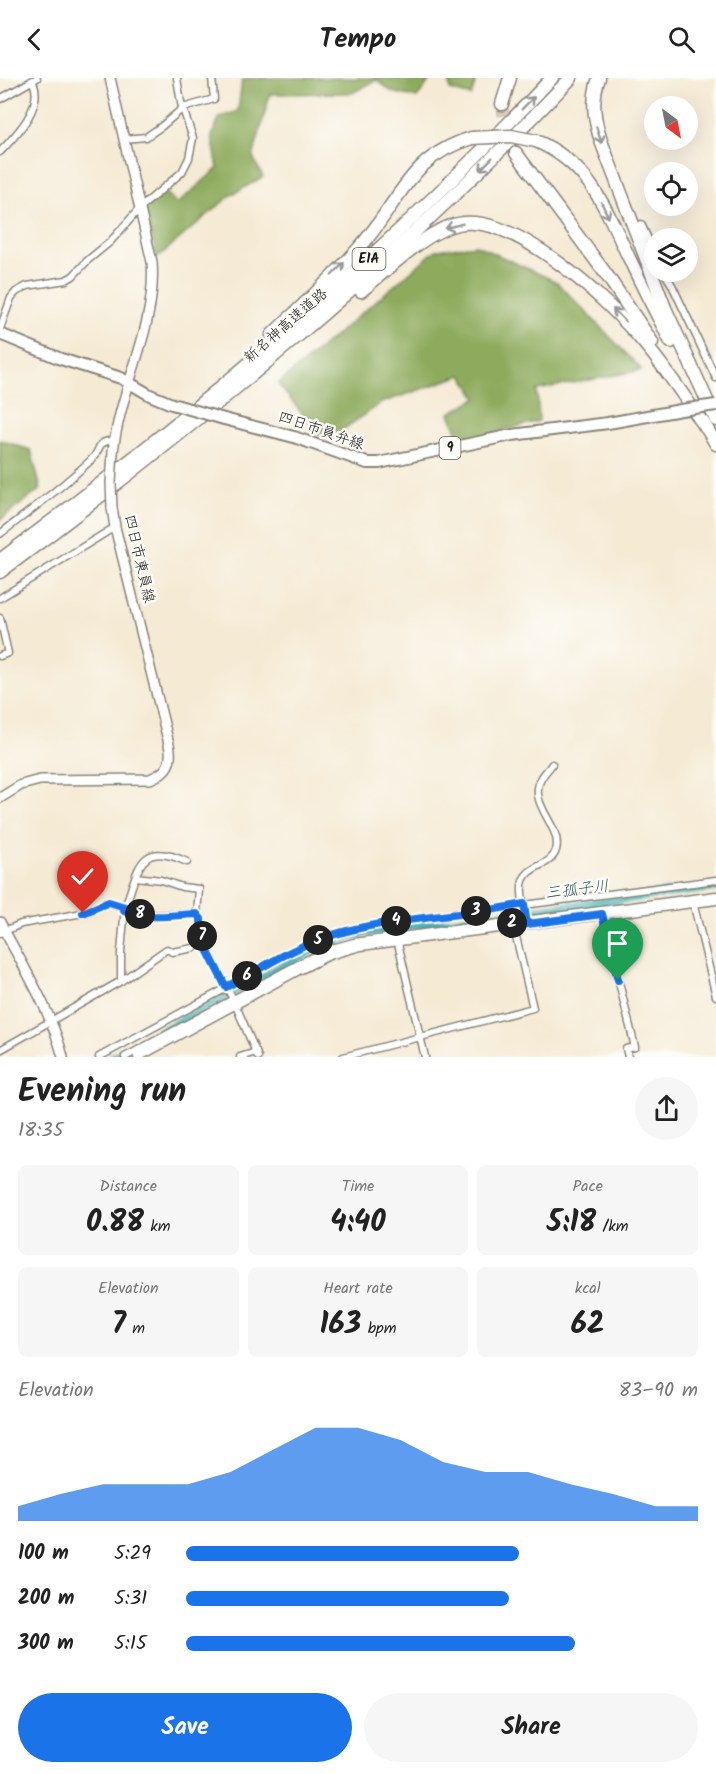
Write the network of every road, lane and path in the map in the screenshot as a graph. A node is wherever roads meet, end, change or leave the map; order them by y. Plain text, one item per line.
1 (110, 78) edge
2 (177, 78) edge
3 (212, 78) edge
4 (510, 78) edge
5 (552, 78) edge
6 (571, 78) edge
7 (599, 78) edge
8 (35, 79) edge
9 (0, 99) edge
10 (502, 104) tunnel mouth
11 (183, 108) junction
12 (124, 139) junction
13 (0, 152) edge
14 (516, 153) tunnel mouth
15 (140, 208) junction
16 (641, 224) dead end
17 (644, 230) edge
18 (670, 282) edge
19 (0, 332) edge
20 (716, 378) edge
21 (129, 383) junction
22 (227, 397) junction
23 (716, 405) edge
24 (713, 423) edge
25 (174, 425) junction
26 (115, 440) junction
27 (716, 444) edge
28 (115, 527) junction
29 (0, 534) edge
30 (0, 560) edge
31 (0, 572) edge
32 (0, 598) edge
33 (0, 618) edge
34 (0, 656) edge
35 (552, 764) dead end
36 (0, 798) edge
37 (187, 862) dead end
38 (136, 877) junction
39 (716, 880) edge
40 (716, 895) edge
41 (716, 900) edge
42 (693, 902) junction
43 (524, 904) junction
44 (125, 909) junction
45 (197, 914) junction
46 (602, 914) junction
47 (526, 918) junction
48 (512, 923) junction
49 (2, 929) edge
50 (396, 938) junction
51 (202, 940) junction
52 (121, 981) junction
53 (226, 987) junction
54 (716, 996) edge
55 (234, 1002) junction
56 (52, 1021) junction
57 (420, 1037) junction
58 (0, 1050) edge
59 (257, 1055) edge
60 (63, 1057) edge
61 (99, 1057) edge
62 (125, 1057) edge
63 (138, 1057) edge
64 (240, 1057) edge
65 (343, 1057) edge
66 (425, 1057) edge
67 (628, 1057) edge

1 - 12 main road, 四日市東員線
2 - 11 street
3 - 11 street
4 - 10 highway
25 -> 5 highway, 新名神高速道路 / E1A
6 -> 22 highway, 新名神高速道路 / E1A
7 -> 24 highway
8 - 9 street
8 - 13 street
11 - 12 street
11 - 15 street
12 - 15 main road, 四日市東員線
14 - 24 highway
15 - 19 street
15 - 21 main road, 四日市東員線
16 - 17 street
18 - 20 street
19 - 21 main road, 四日市員弁線 / 9
21 - 23 main road, 四日市員弁線 / 9, bridge
21 - 26 main road, 四日市東員線
24 -> 22 highway
22 - 31 highway, 新名神高速道路 / E1A
25 -> 24 highway, bridge
24 - 27 highway
25 - 30 highway, 新名神高速道路 / E1A
26 - 28 main road, 四日市東員線, bridge
26 - 29 street
28 - 32 street
28 - 36 main road, 四日市東員線
33 - 34 street
35 - 43 street
37 - 38 street
38 - 44 street
38 - 45 street
39 - 43 street
40 - 47 street
41 - 42 street
42 - 46 street
42 - 54 street
43 - 47 street
43 - 53 street
44 - 45 street
44 - 49 street
44 - 52 street
45 - 51 street
46 - 48 street
46 - 67 street
47 - 48 street
48 - 50 street
48 - 57 street
49 - 56 main road
50 - 55 street
50 - 57 street
51 - 52 street
51 - 53 street
52 - 56 street
53 - 55 street
53 - 61 street
55 - 59 street
55 - 62 street
55 - 63 street
56 - 58 street
56 - 60 main road
57 - 65 street
57 - 66 street
59 - 64 street

